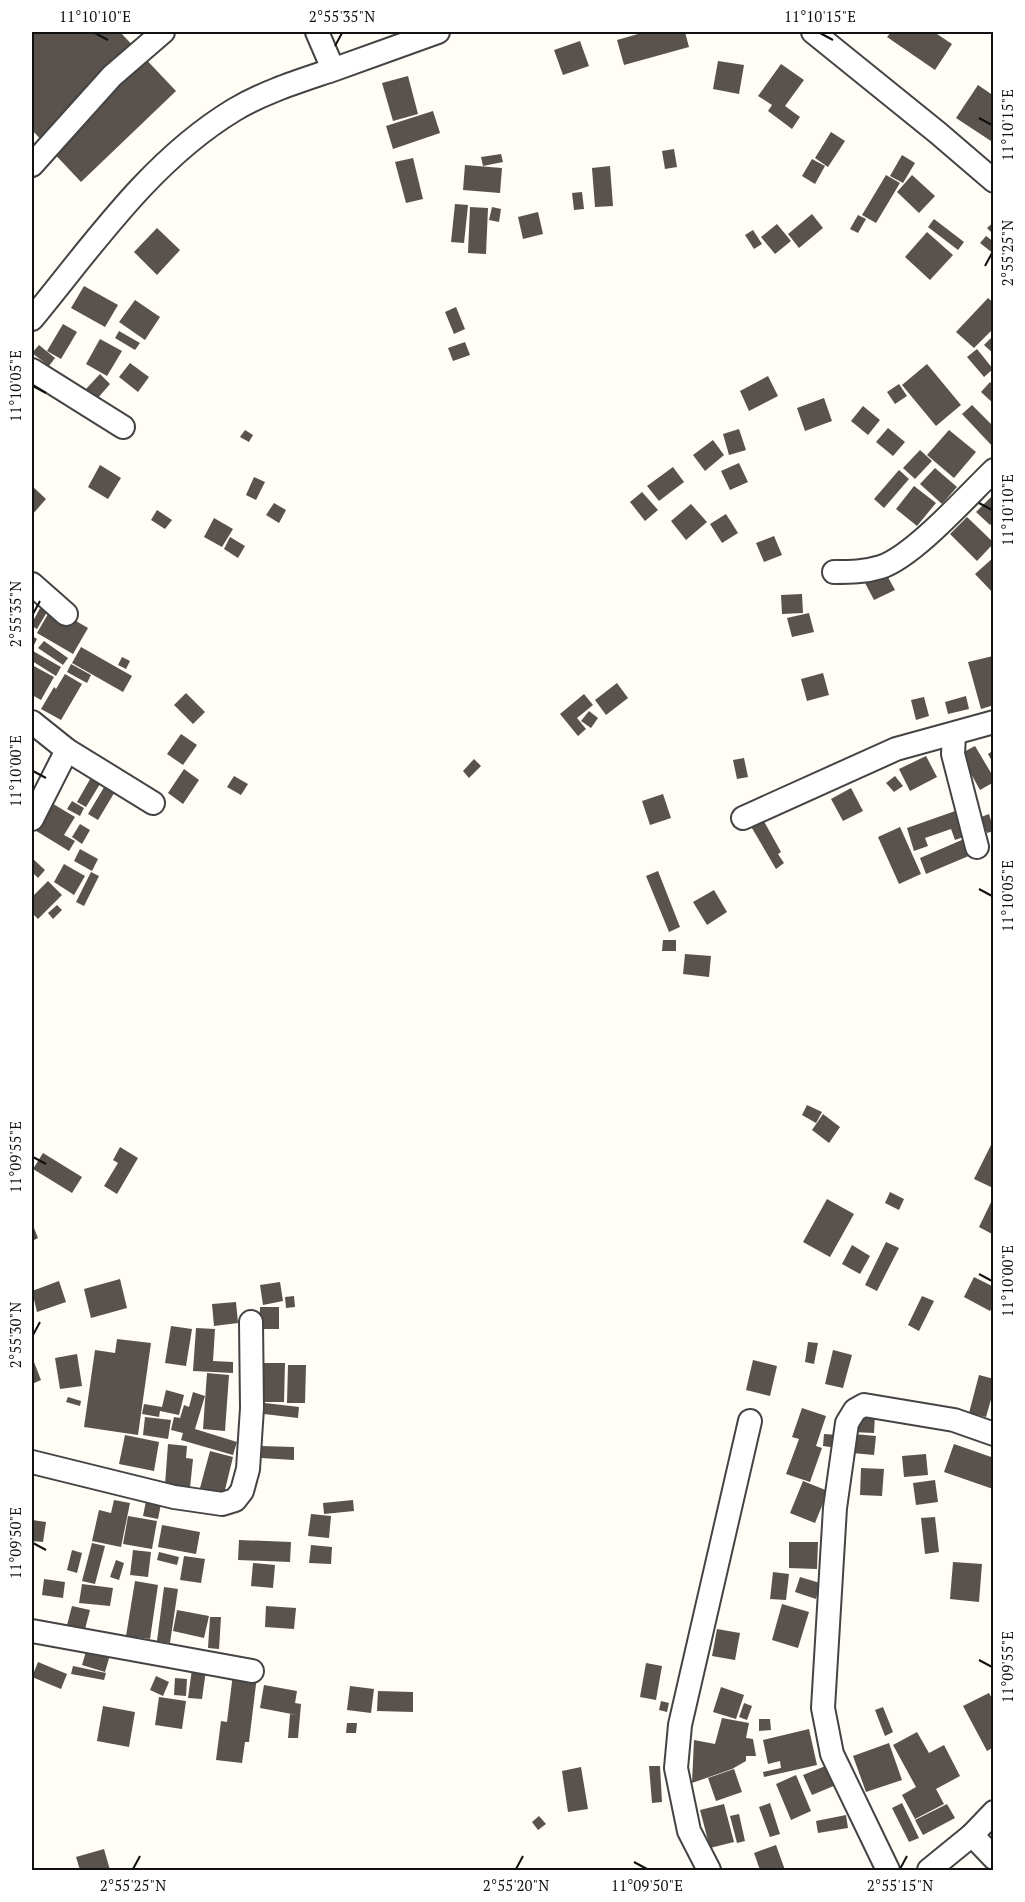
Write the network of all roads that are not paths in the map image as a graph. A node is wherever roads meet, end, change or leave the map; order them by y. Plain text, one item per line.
1 (163, 32) edge
2 (317, 32) edge
3 (438, 32) edge
4 (813, 32) edge
5 (333, 69) junction
6 (32, 165) edge
7 (993, 181) edge
8 (32, 319) edge
9 (32, 370) edge
10 (123, 427) dead end
11 (993, 470) edge
12 (834, 572) dead end
13 (32, 584) edge
14 (66, 614) dead end
15 (32, 722) edge
16 (993, 722) edge
17 (954, 734) junction
18 (67, 750) junction
19 (153, 803) dead end
20 (743, 818) dead end
21 (32, 819) edge
22 (977, 847) dead end
23 (251, 1322) dead end
24 (750, 1420) dead end
25 (993, 1434) edge
26 (32, 1462) edge
27 (32, 1631) edge
28 (252, 1671) dead end
29 (993, 1812) edge
30 (972, 1835) junction
31 (993, 1858) edge
32 (709, 1870) edge
33 (888, 1870) edge
34 (928, 1870) edge

1 - 6 street
2 - 5 street
3 - 5 street
4 - 7 street
5 - 8 street
9 - 10 street
11 - 12 street
13 - 14 street
15 - 18 street
16 - 17 street
17 - 20 street
17 - 22 street
18 - 19 street
18 - 21 street
23 - 26 street
24 - 32 street
25 - 33 street
27 - 28 street
29 - 30 street
30 - 31 street
30 - 34 street

